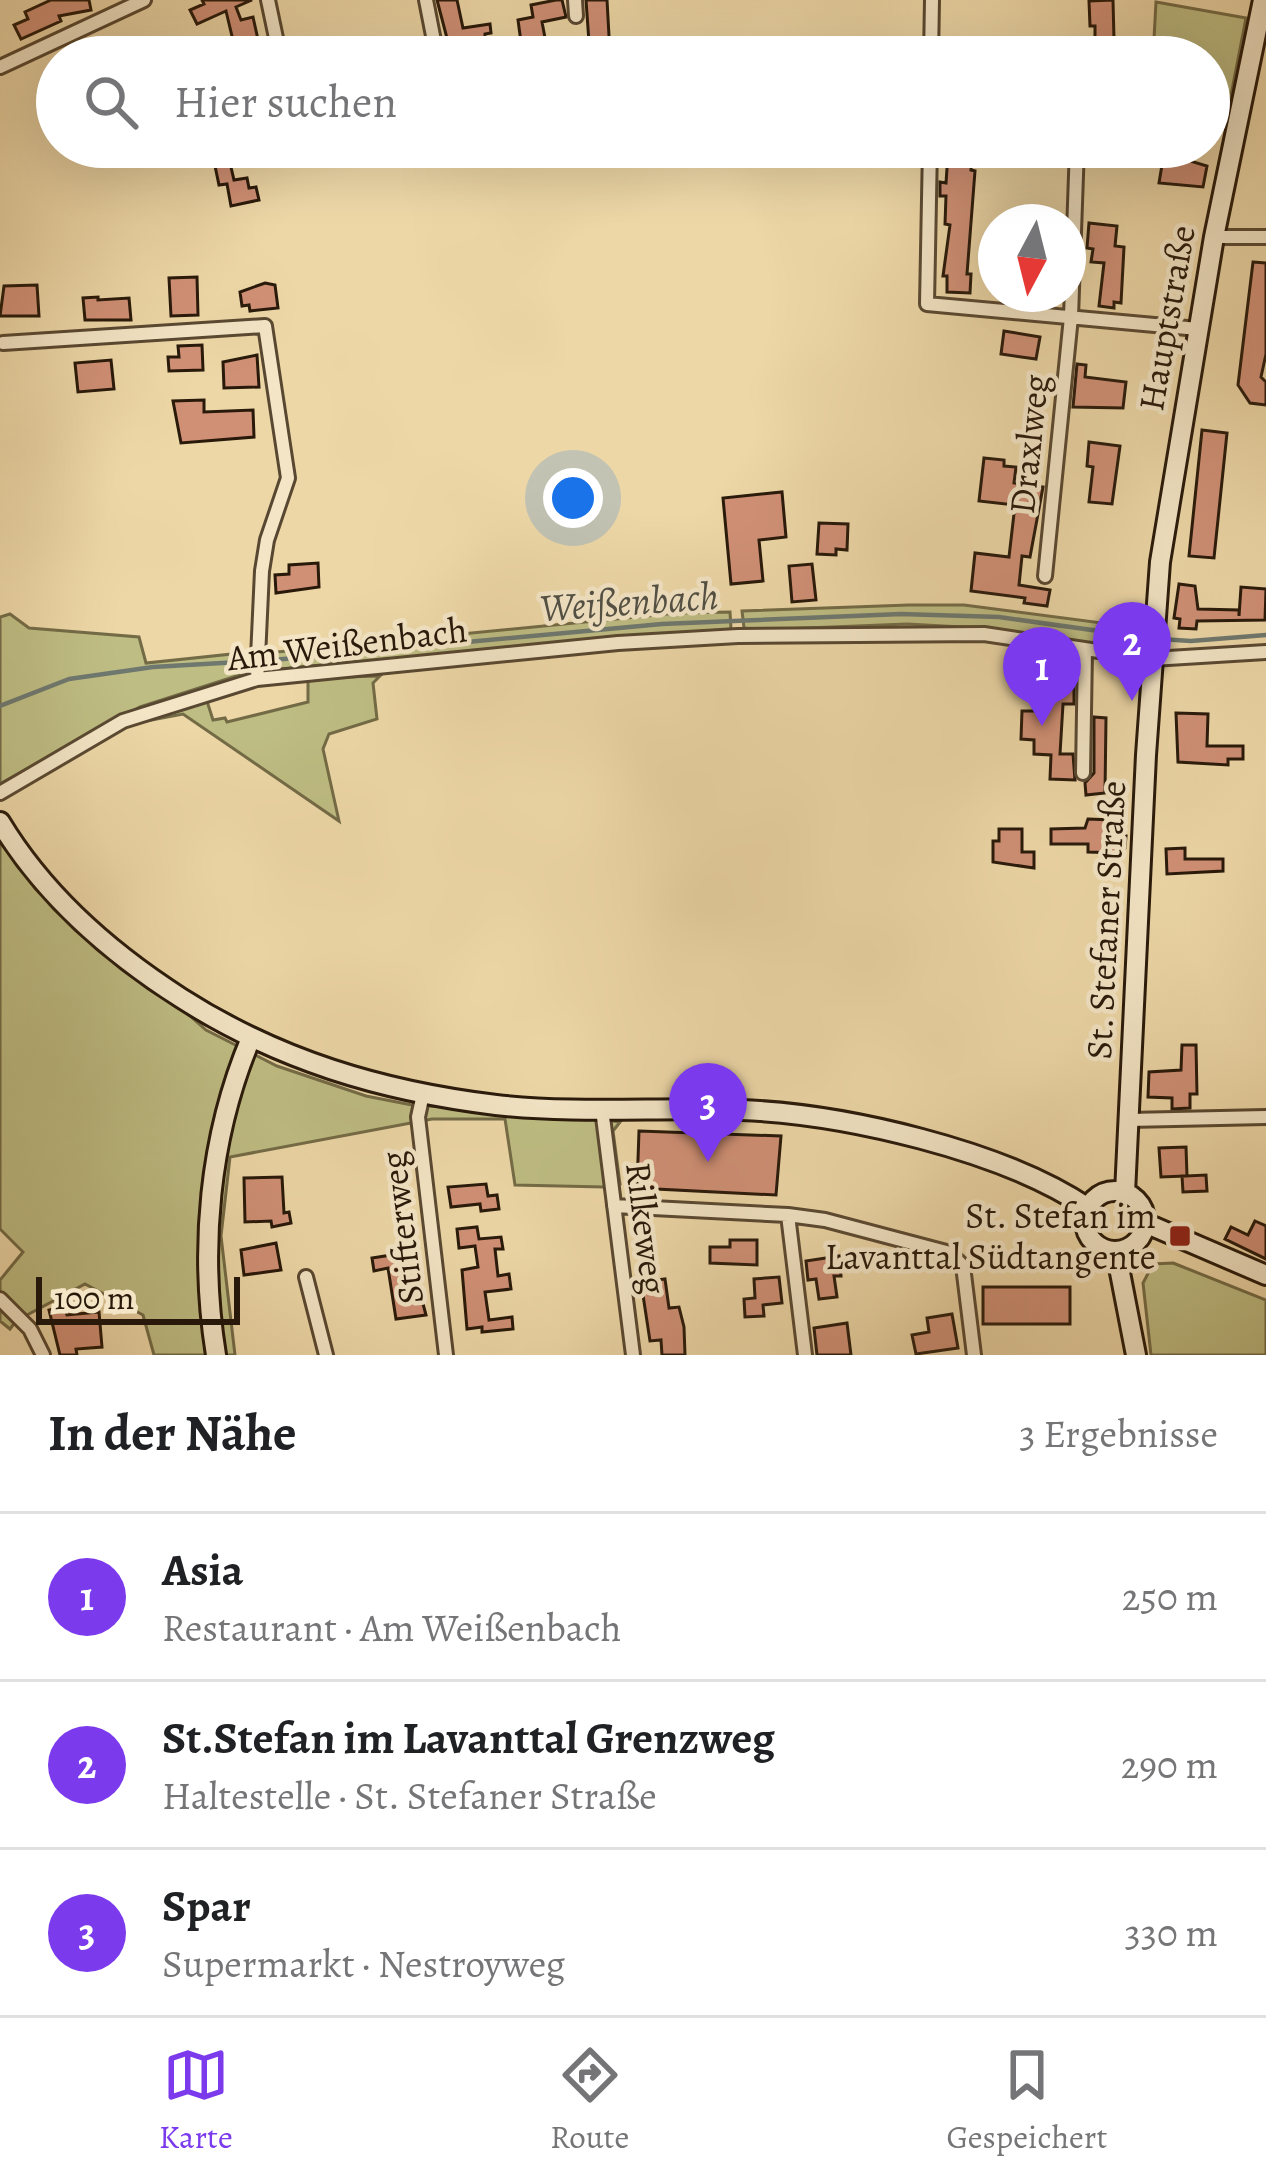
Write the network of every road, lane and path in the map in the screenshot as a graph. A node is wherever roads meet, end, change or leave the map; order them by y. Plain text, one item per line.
1 (268, 0) edge
2 (426, 0) edge
3 (575, 0) edge
4 (932, 0) edge
5 (1263, 0) edge
6 (140, 1) edge
7 (576, 16) dead end
8 (66, 36) edge
9 (276, 36) edge
10 (433, 36) edge
11 (932, 36) edge
12 (36, 50) edge
13 (0, 67) edge
14 (1230, 159) edge
15 (930, 168) edge
16 (1076, 168) edge
17 (1228, 168) edge
18 (1214, 236) junction
19 (1266, 237) edge
20 (1071, 317) junction
21 (1198, 329) junction
22 (3, 344) edge
23 (1045, 576) dead end
24 (1153, 646) junction
25 (1085, 651) junction
26 (1266, 652) edge
27 (257, 676) junction
28 (1083, 773) dead end
29 (0, 793) edge
30 (0, 822) edge
31 (250, 1038) junction
32 (423, 1094) junction
33 (602, 1109) junction
34 (1266, 1118) edge
35 (1130, 1120) junction
36 (1125, 1192) junction
37 (614, 1206) junction
38 (1088, 1208) junction
39 (788, 1215) junction
40 (1145, 1223) junction
41 (1116, 1252) junction
42 (1266, 1275) edge
43 (306, 1277) dead end
44 (0, 1299) edge
45 (44, 1355) edge
46 (217, 1355) edge
47 (326, 1355) edge
48 (446, 1355) edge
49 (633, 1355) edge
50 (805, 1355) edge
51 (974, 1355) edge
52 (1136, 1355) edge

1 - 9 street
2 - 10 street
3 - 7 street
4 - 11 street
5 - 14 main road, Hauptstraße
6 - 8 street
12 - 13 street
15 - 20 street
16 - 20 street, Draxlweg
17 - 18 main road, Hauptstraße
18 - 19 street
18 - 21 main road, Hauptstraße
20 - 21 street
20 - 23 street, Draxlweg
21 - 24 main road, Hauptstraße
22 - 27 street
24 - 25 street, Am Weißenbach
24 - 26 street, Am Weißenbach
24 - 35 main road, St. Stefaner Straße
25 - 27 street, Am Weißenbach
25 - 28 street
27 - 29 street, Am Weißenbach
30 - 31 main road
31 - 32 main road
31 - 46 main road
32 - 33 main road
32 - 48 street, Stifterweg
33 - 37 street, Rilkeweg
33 - 38 main road
34 - 35 street
35 - 36 main road, St. Stefaner Straße
36 - 38 main road
36 - 40 main road
37 - 39 street
37 - 49 street, Rilkeweg
38 - 41 main road
39 - 50 street
39 - 51 street
40 - 41 main road
40 - 42 main road
41 - 52 main road
43 - 47 street
44 - 45 street

